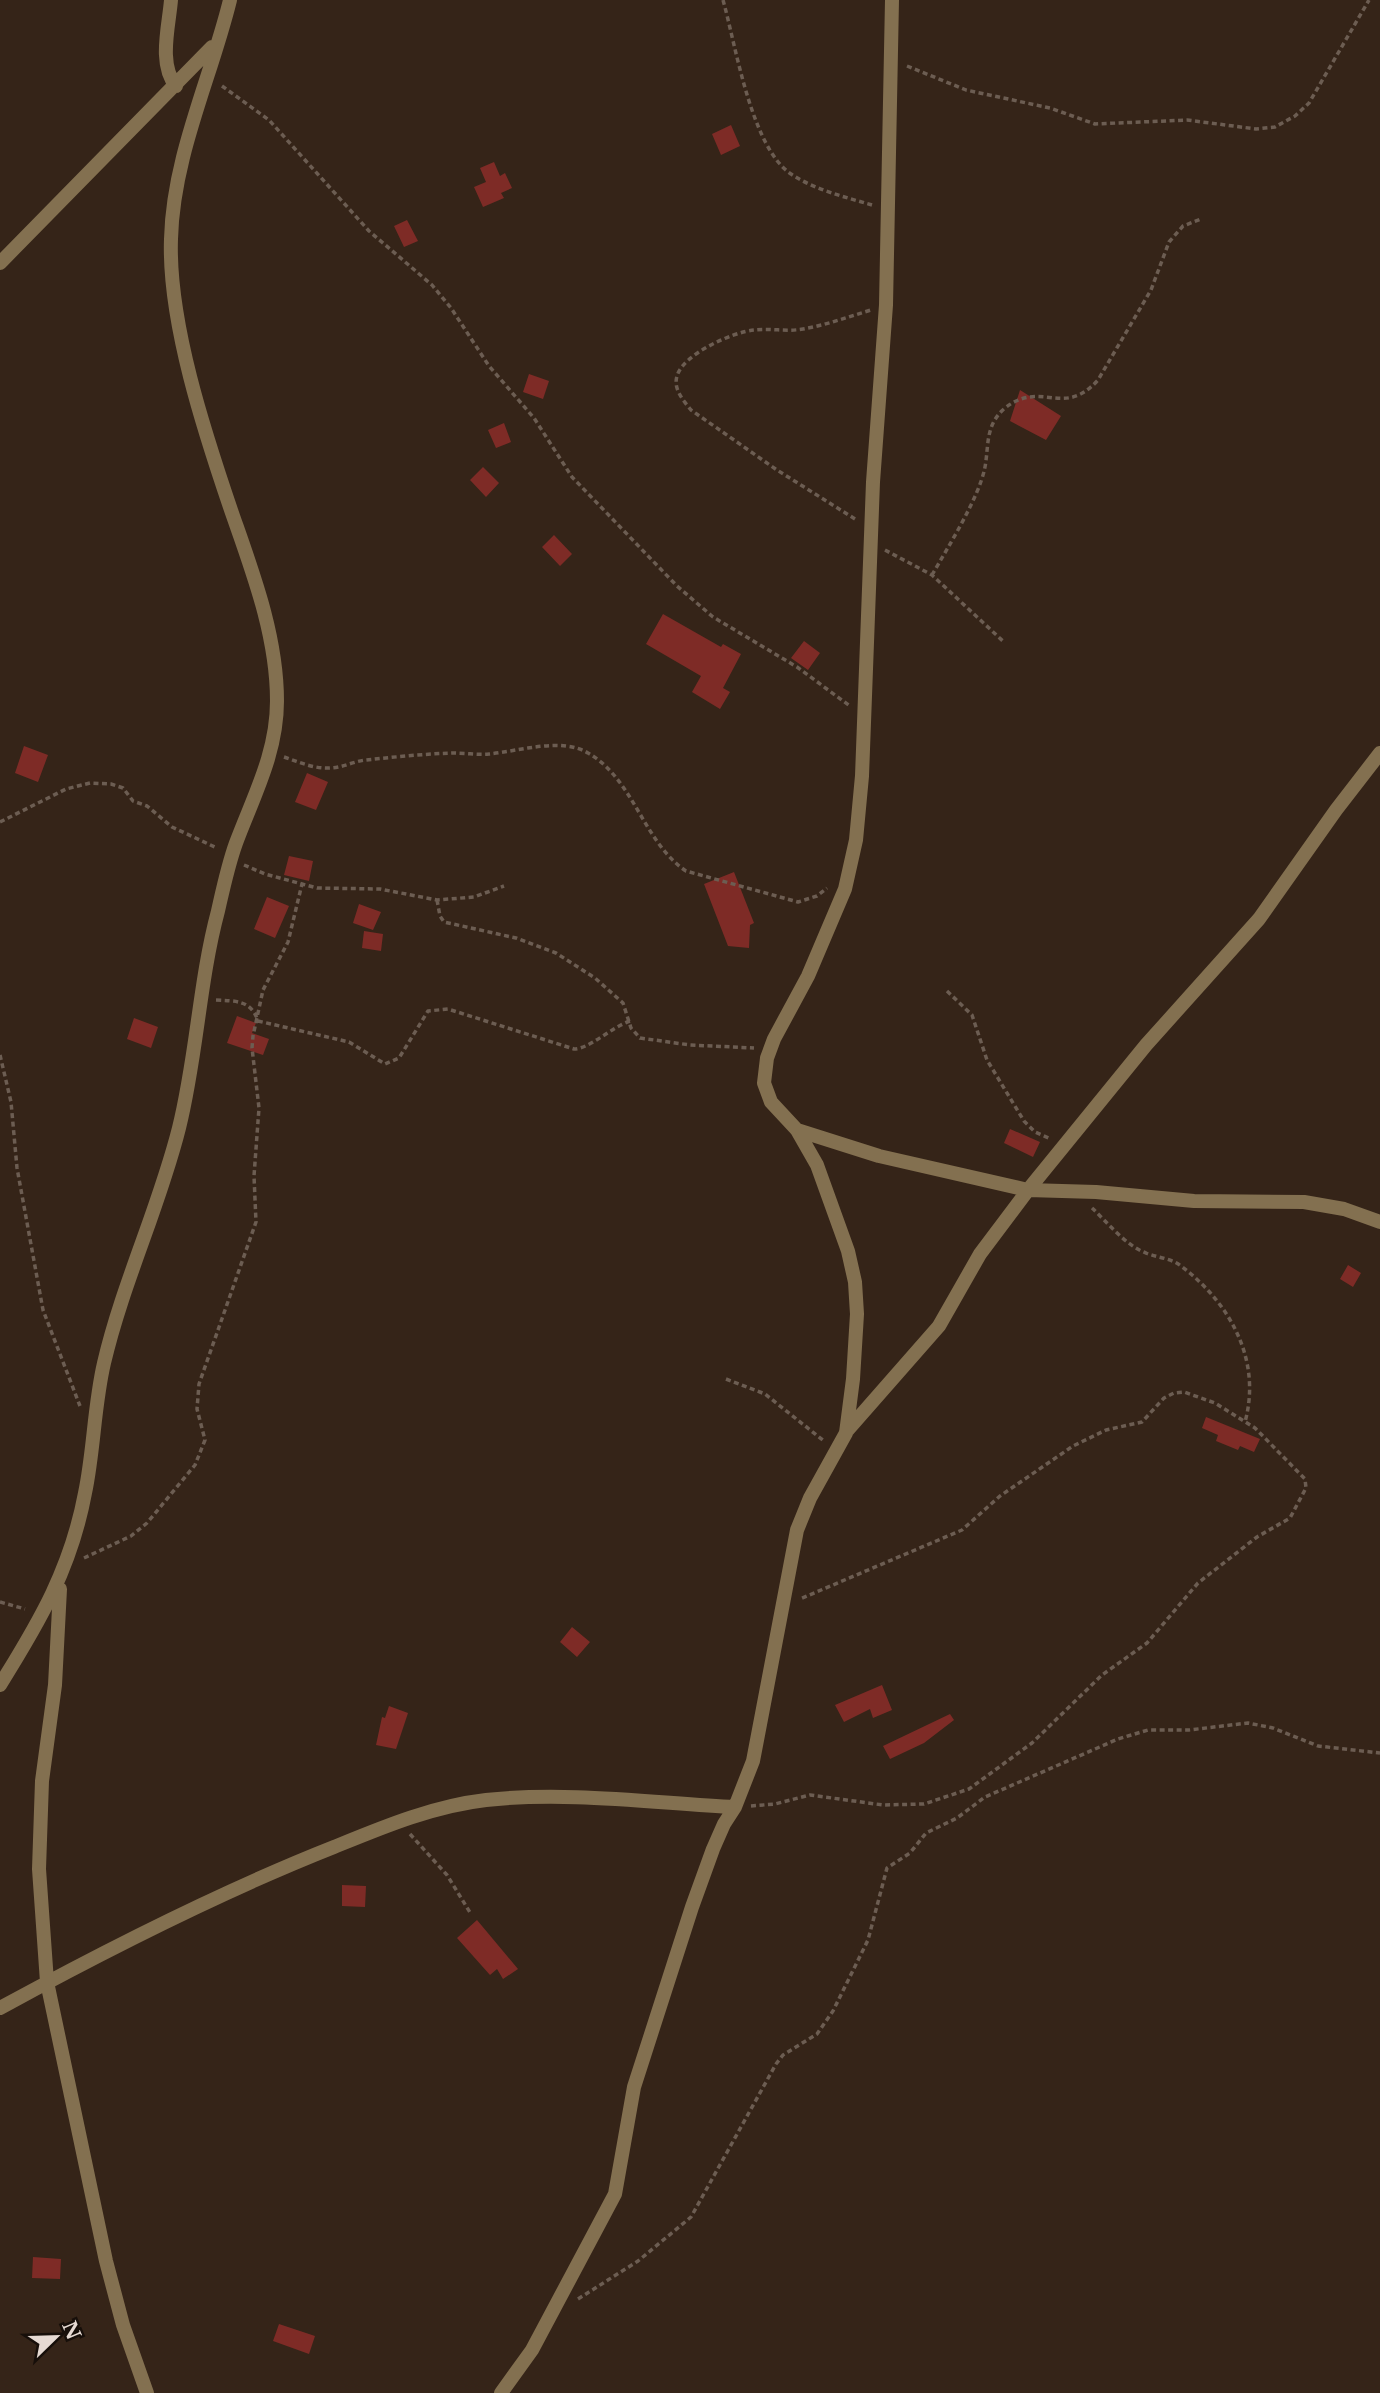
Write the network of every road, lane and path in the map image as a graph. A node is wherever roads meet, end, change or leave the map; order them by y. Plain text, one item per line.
1 (171, 0) edge
2 (230, 0) edge
3 (723, 0) edge
4 (892, 0) edge
5 (1369, 0) edge
6 (221, 37) junction
7 (891, 55) junction
8 (205, 76) junction
9 (176, 86) junction
10 (888, 209) junction
11 (1200, 219) dead end
12 (0, 263) edge
13 (886, 305) junction
14 (870, 529) junction
15 (870, 545) junction
16 (932, 575) junction
17 (1005, 643) dead end
18 (864, 716) junction
19 (272, 752) junction
20 (1380, 753) edge
21 (0, 822) edge
22 (232, 857) junction
23 (852, 865) junction
24 (302, 884) junction
25 (504, 886) dead end
26 (437, 900) junction
27 (947, 991) dead end
28 (200, 997) junction
29 (258, 1021) junction
30 (630, 1021) junction
31 (769, 1052) junction
32 (0, 1055) edge
33 (797, 1130) junction
34 (1066, 1144) junction
35 (1028, 1190) junction
36 (1072, 1191) junction
37 (1380, 1222) edge
38 (726, 1379) dead end
39 (1245, 1422) junction
40 (93, 1435) junction
41 (843, 1440) junction
42 (66, 1566) junction
43 (61, 1581) junction
44 (0, 1602) edge
45 (782, 1607) junction
46 (44, 1614) junction
47 (0, 1685) edge
48 (1380, 1753) edge
49 (735, 1807) junction
50 (389, 1826) junction
51 (471, 1914) dead end
52 (47, 1982) junction
53 (0, 2008) edge
54 (577, 2300) dead end
55 (147, 2393) edge
56 (500, 2393) edge

1 - 9 street
2 - 6 street
3 - 10 path
4 - 7 street
5 - 7 path
6 - 8 street
6 - 9 street
7 - 10 street
8 - 18 path
8 - 19 street
9 - 12 street
10 - 13 street
11 - 16 path
13 - 14 street
13 - 14 path
14 - 15 street
15 - 16 path
15 - 18 street
16 - 17 path
18 - 23 street
19 - 22 street
19 - 23 path
20 - 34 street
21 - 22 path
22 - 24 path
22 - 28 street
23 - 31 street
24 - 26 path
24 - 29 path
25 - 26 path
26 - 30 path
27 - 34 path
28 - 29 path
28 - 40 street
29 - 30 path
29 - 42 path
30 - 31 path
31 - 33 street
32 - 40 path
33 - 35 street
33 - 41 street
34 - 35 street
35 - 36 street
35 - 41 street
36 - 37 street
36 - 39 path
38 - 41 path
39 - 45 path
39 - 49 path
40 - 42 street
41 - 45 street
42 - 43 street
43 - 46 street
43 - 52 street
44 - 46 path
45 - 49 street
46 - 47 street
48 - 54 path
49 - 50 street
49 - 56 street
50 - 51 path
50 - 52 street
52 - 53 street
52 - 55 street

